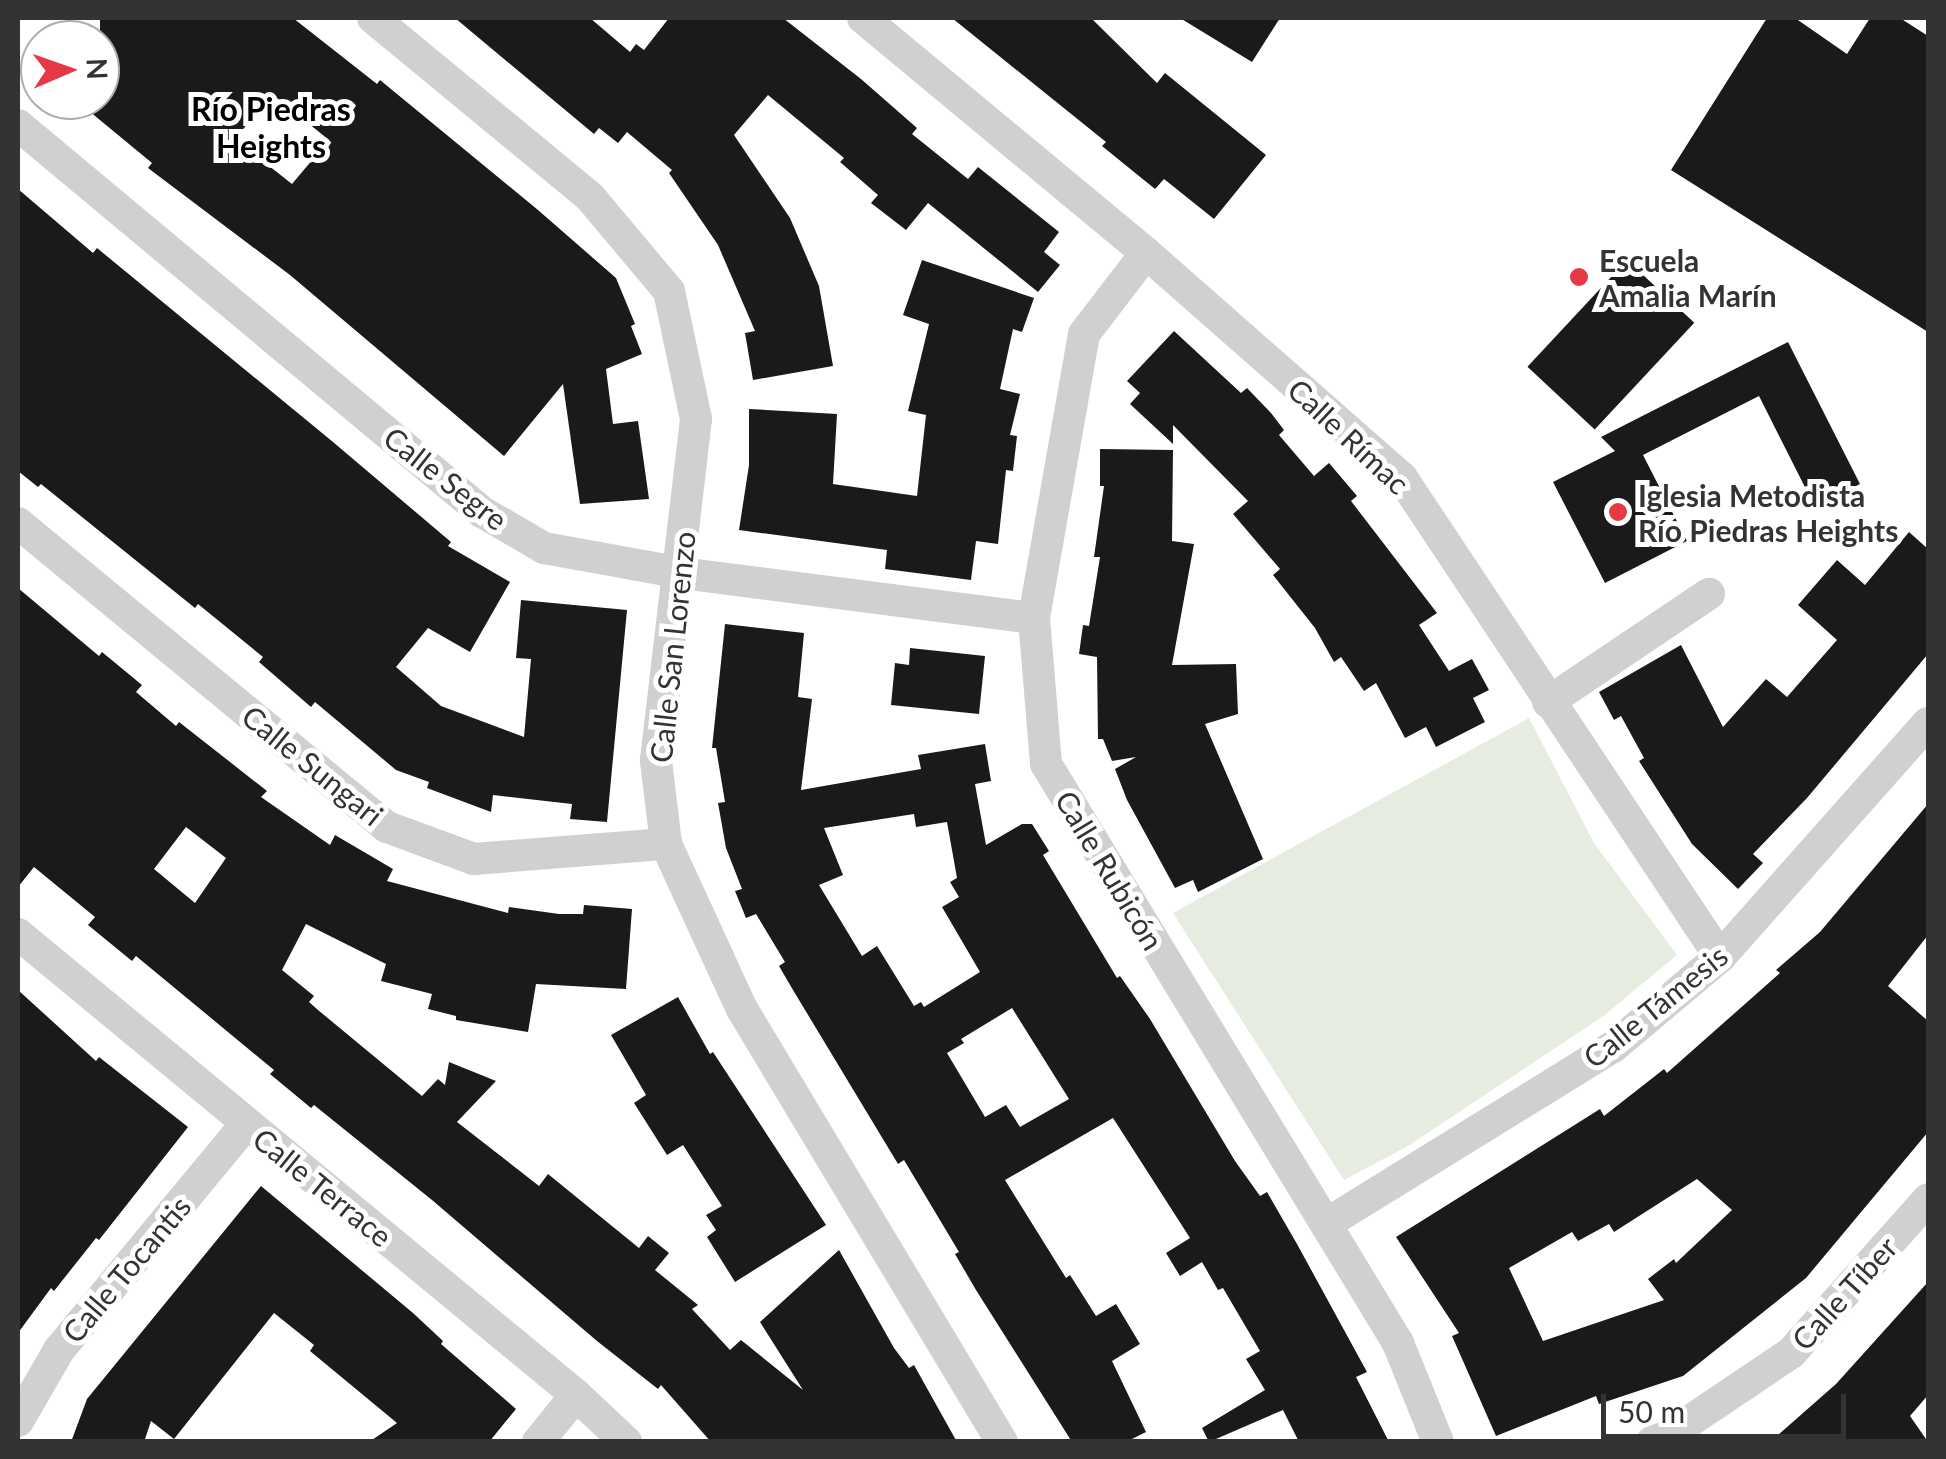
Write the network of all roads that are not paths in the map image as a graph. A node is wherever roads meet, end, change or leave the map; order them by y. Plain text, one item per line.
1 (373, 18) edge
2 (864, 18) edge
3 (18, 125) edge
4 (1146, 253) junction
5 (18, 523) edge
6 (681, 572) junction
7 (1709, 594) dead end
8 (1034, 618) junction
9 (1548, 702) junction
10 (1928, 722) edge
11 (666, 844) junction
12 (18, 934) edge
13 (1720, 957) junction
14 (246, 1124) junction
15 (1928, 1200) edge
16 (1326, 1224) junction
17 (576, 1395) junction
18 (18, 1421) edge
19 (538, 1442) edge
20 (626, 1442) edge
21 (1002, 1442) edge
22 (1438, 1442) edge
23 (1652, 1442) edge

1 - 6 street, Calle San Lorenzo
2 - 4 street, Calle Rímac
3 - 6 street, Calle Segre
4 - 8 street, Calle Rubicón
4 - 9 street, Calle Rímac
5 - 11 street, Calle Sungari
6 - 8 street, Calle Segre
6 - 11 street, Calle San Lorenzo
7 - 9 street
8 - 16 street, Calle Rubicón
9 - 13 street, Calle Rímac
10 - 13 street, Calle Támesis
11 - 21 street, Calle San Lorenzo
12 - 14 street, Calle Terrace
13 - 16 street, Calle Támesis
14 - 17 street, Calle Terrace
14 - 18 street, Calle Tocantis
15 - 23 street, Calle Tíber
16 - 22 street, Calle Rubicón
17 - 19 street
17 - 20 street, Calle Terrace

